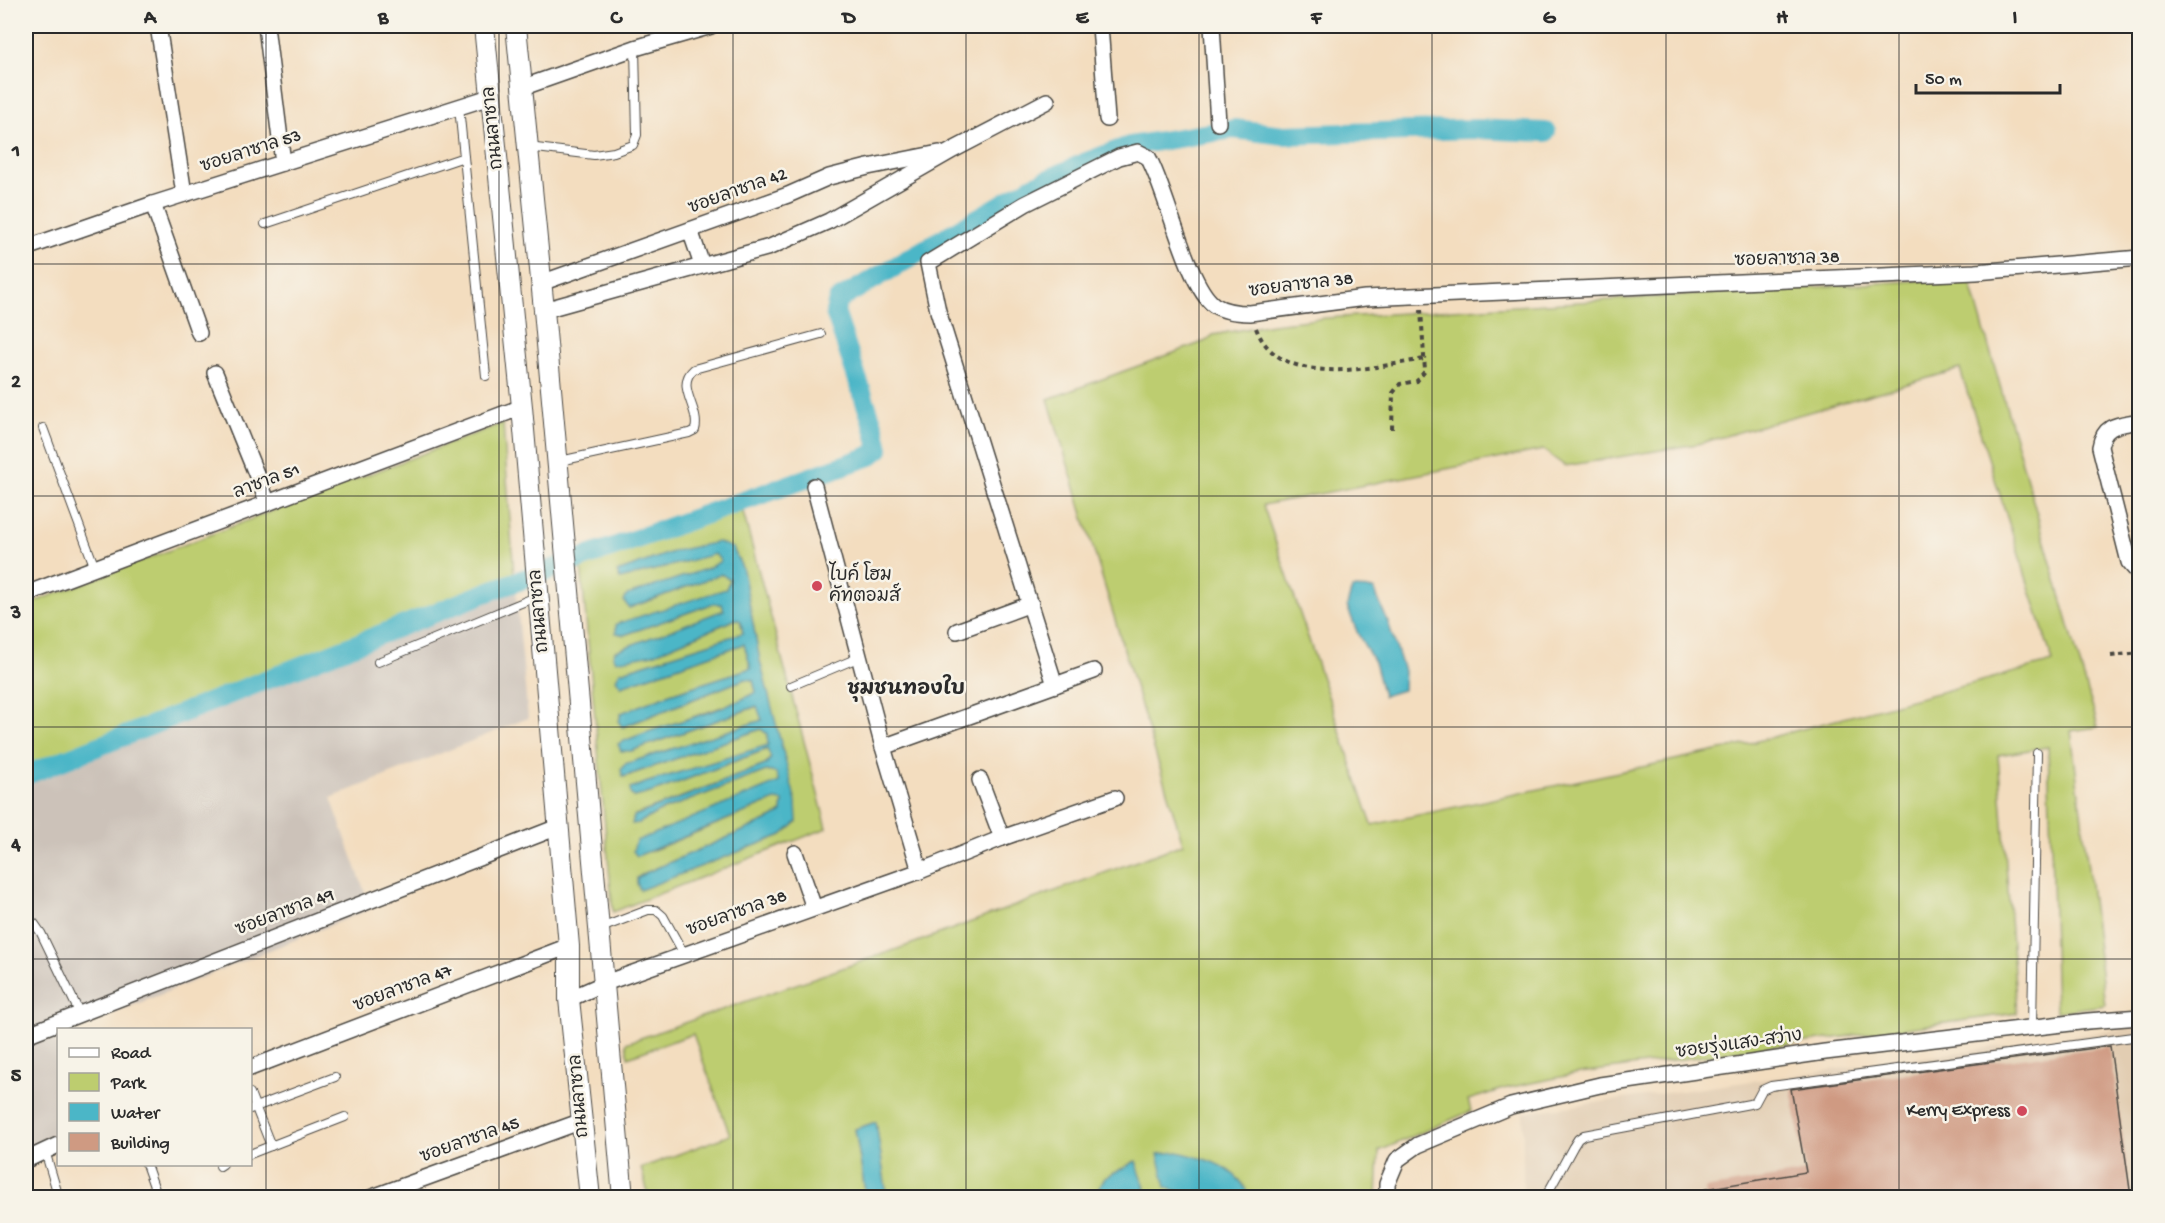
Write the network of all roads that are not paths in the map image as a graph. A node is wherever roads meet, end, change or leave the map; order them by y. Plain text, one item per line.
1 (266, 26) edge
2 (484, 26) edge
3 (516, 26) edge
4 (711, 26) edge
5 (1100, 26) edge
6 (1212, 26) edge
7 (159, 32) dead end
8 (635, 48) junction
9 (521, 88) junction
10 (490, 97) junction
11 (1047, 101) dead end
12 (459, 107) junction
13 (1107, 118) dead end
14 (1218, 123) dead end
15 (527, 147) junction
16 (953, 150) junction
17 (464, 157) junction
18 (283, 163) junction
19 (184, 194) junction
20 (153, 204) junction
21 (265, 224) dead end
22 (690, 231) junction
23 (26, 248) edge
24 (2139, 258) edge
25 (702, 265) junction
26 (541, 283) junction
27 (544, 310) junction
28 (199, 333) dead end
29 (821, 334) dead end
30 (214, 373) dead end
31 (486, 376) dead end
32 (522, 407) junction
33 (2139, 421) edge
34 (43, 428) dead end
35 (557, 462) junction
36 (814, 486) dead end
37 (268, 503) junction
38 (95, 568) junction
39 (2139, 570) edge
40 (26, 594) edge
41 (539, 596) junction
42 (1031, 604) junction
43 (957, 631) dead end
44 (860, 657) junction
45 (378, 662) dead end
46 (1094, 671) dead end
47 (1055, 685) junction
48 (791, 686) dead end
49 (882, 747) junction
50 (2037, 753) dead end
51 (980, 780) dead end
52 (1114, 798) dead end
53 (558, 828) junction
54 (1002, 838) junction
55 (795, 853) dead end
56 (920, 871) junction
57 (814, 908) junction
58 (26, 923) edge
59 (600, 928) junction
60 (569, 946) junction
61 (684, 954) junction
62 (605, 983) junction
63 (569, 999) junction
64 (80, 1014) junction
65 (2139, 1017) edge
66 (2032, 1027) junction
67 (26, 1035) edge
68 (2138, 1037) edge
69 (2139, 1063) edge
70 (252, 1067) edge
71 (335, 1077) dead end
72 (614, 1091) junction
73 (581, 1097) junction
74 (253, 1108) edge
75 (345, 1117) dead end
76 (582, 1121) junction
77 (271, 1146) junction
78 (52, 1148) edge
79 (252, 1153) edge
80 (26, 1160) edge
81 (147, 1166) edge
82 (59, 1197) edge
83 (158, 1197) edge
84 (370, 1197) edge
85 (590, 1197) edge
86 (623, 1197) edge
87 (1388, 1197) edge
88 (1545, 1197) edge

1 - 18 street
2 - 10 street, ถนนลาซาล
3 - 9 street, ถนนลาซาล
4 - 8 street
5 - 13 street
6 - 14 street
7 - 19 street
8 - 9 street
8 - 15 lane
9 - 15 street, ถนนลาซาล
10 - 12 street, ซอยลาซาล 53
10 - 32 street, ถนนลาซาล
11 - 16 street
12 - 17 lane
12 - 18 street, ซอยลาซาล 53
15 - 26 street, ถนนลาซาล
16 - 22 street, ซอยลาซาล 42
16 - 25 street
17 - 21 lane
17 - 31 lane
18 - 19 street, ซอยลาซาล 53
19 - 20 street, ซอยลาซาล 53
20 - 23 street, ซอยลาซาล 53
20 - 28 street
22 - 25 street
22 - 26 street, ซอยลาซาล 42
24 - 42 street, ซอยลาซาล 38
25 - 27 street
26 - 27 street, ถนนลาซาล
27 - 35 street, ถนนลาซาล
29 - 35 lane
30 - 37 street
32 - 37 street, ลาซาล 51
32 - 41 street, ถนนลาซาล
33 - 39 street
34 - 38 lane
35 - 59 street, ถนนลาซาล
36 - 44 street
37 - 38 street, ลาซาล 51
38 - 40 street, ลาซาล 51
41 - 45 lane
41 - 53 street, ถนนลาซาล
42 - 43 street
42 - 47 street, ซอยลาซาล 38
44 - 48 lane
44 - 49 street
46 - 47 street
47 - 49 street
49 - 56 street
50 - 66 lane
51 - 54 street
52 - 54 street, ซอยลาซาล 38
53 - 60 street, ถนนลาซาล
53 - 64 street, ซอยลาซาล 49
54 - 56 street, ซอยลาซาล 38
55 - 57 street
56 - 57 street, ซอยลาซาล 38
57 - 61 street, ซอยลาซาล 38
58 - 64 lane
59 - 61 lane
59 - 62 street, ถนนลาซาล
60 - 63 street, ถนนลาซาล
60 - 70 street, ซอยลาซาล 47
61 - 62 street, ซอยลาซาล 38
62 - 63 street, ซอยลาซาล 38
62 - 72 street, ถนนลาซาล
63 - 73 street, ถนนลาซาล
64 - 67 street, ซอยลาซาล 49
65 - 66 street, ซอยรุ่งแสง-สว่าง
66 - 87 street, ซอยรุ่งแสง-สว่าง
68 - 69 lane
68 - 88 lane
71 - 74 lane
72 - 73 street
72 - 86 street, ถนนลาซาล
73 - 76 street, ถนนลาซาล
74 - 77 lane
75 - 77 lane
76 - 84 street, ซอยลาซาล 45
76 - 85 street, ถนนลาซาล
77 - 79 lane
78 - 80 street
78 - 82 lane
81 - 83 lane

